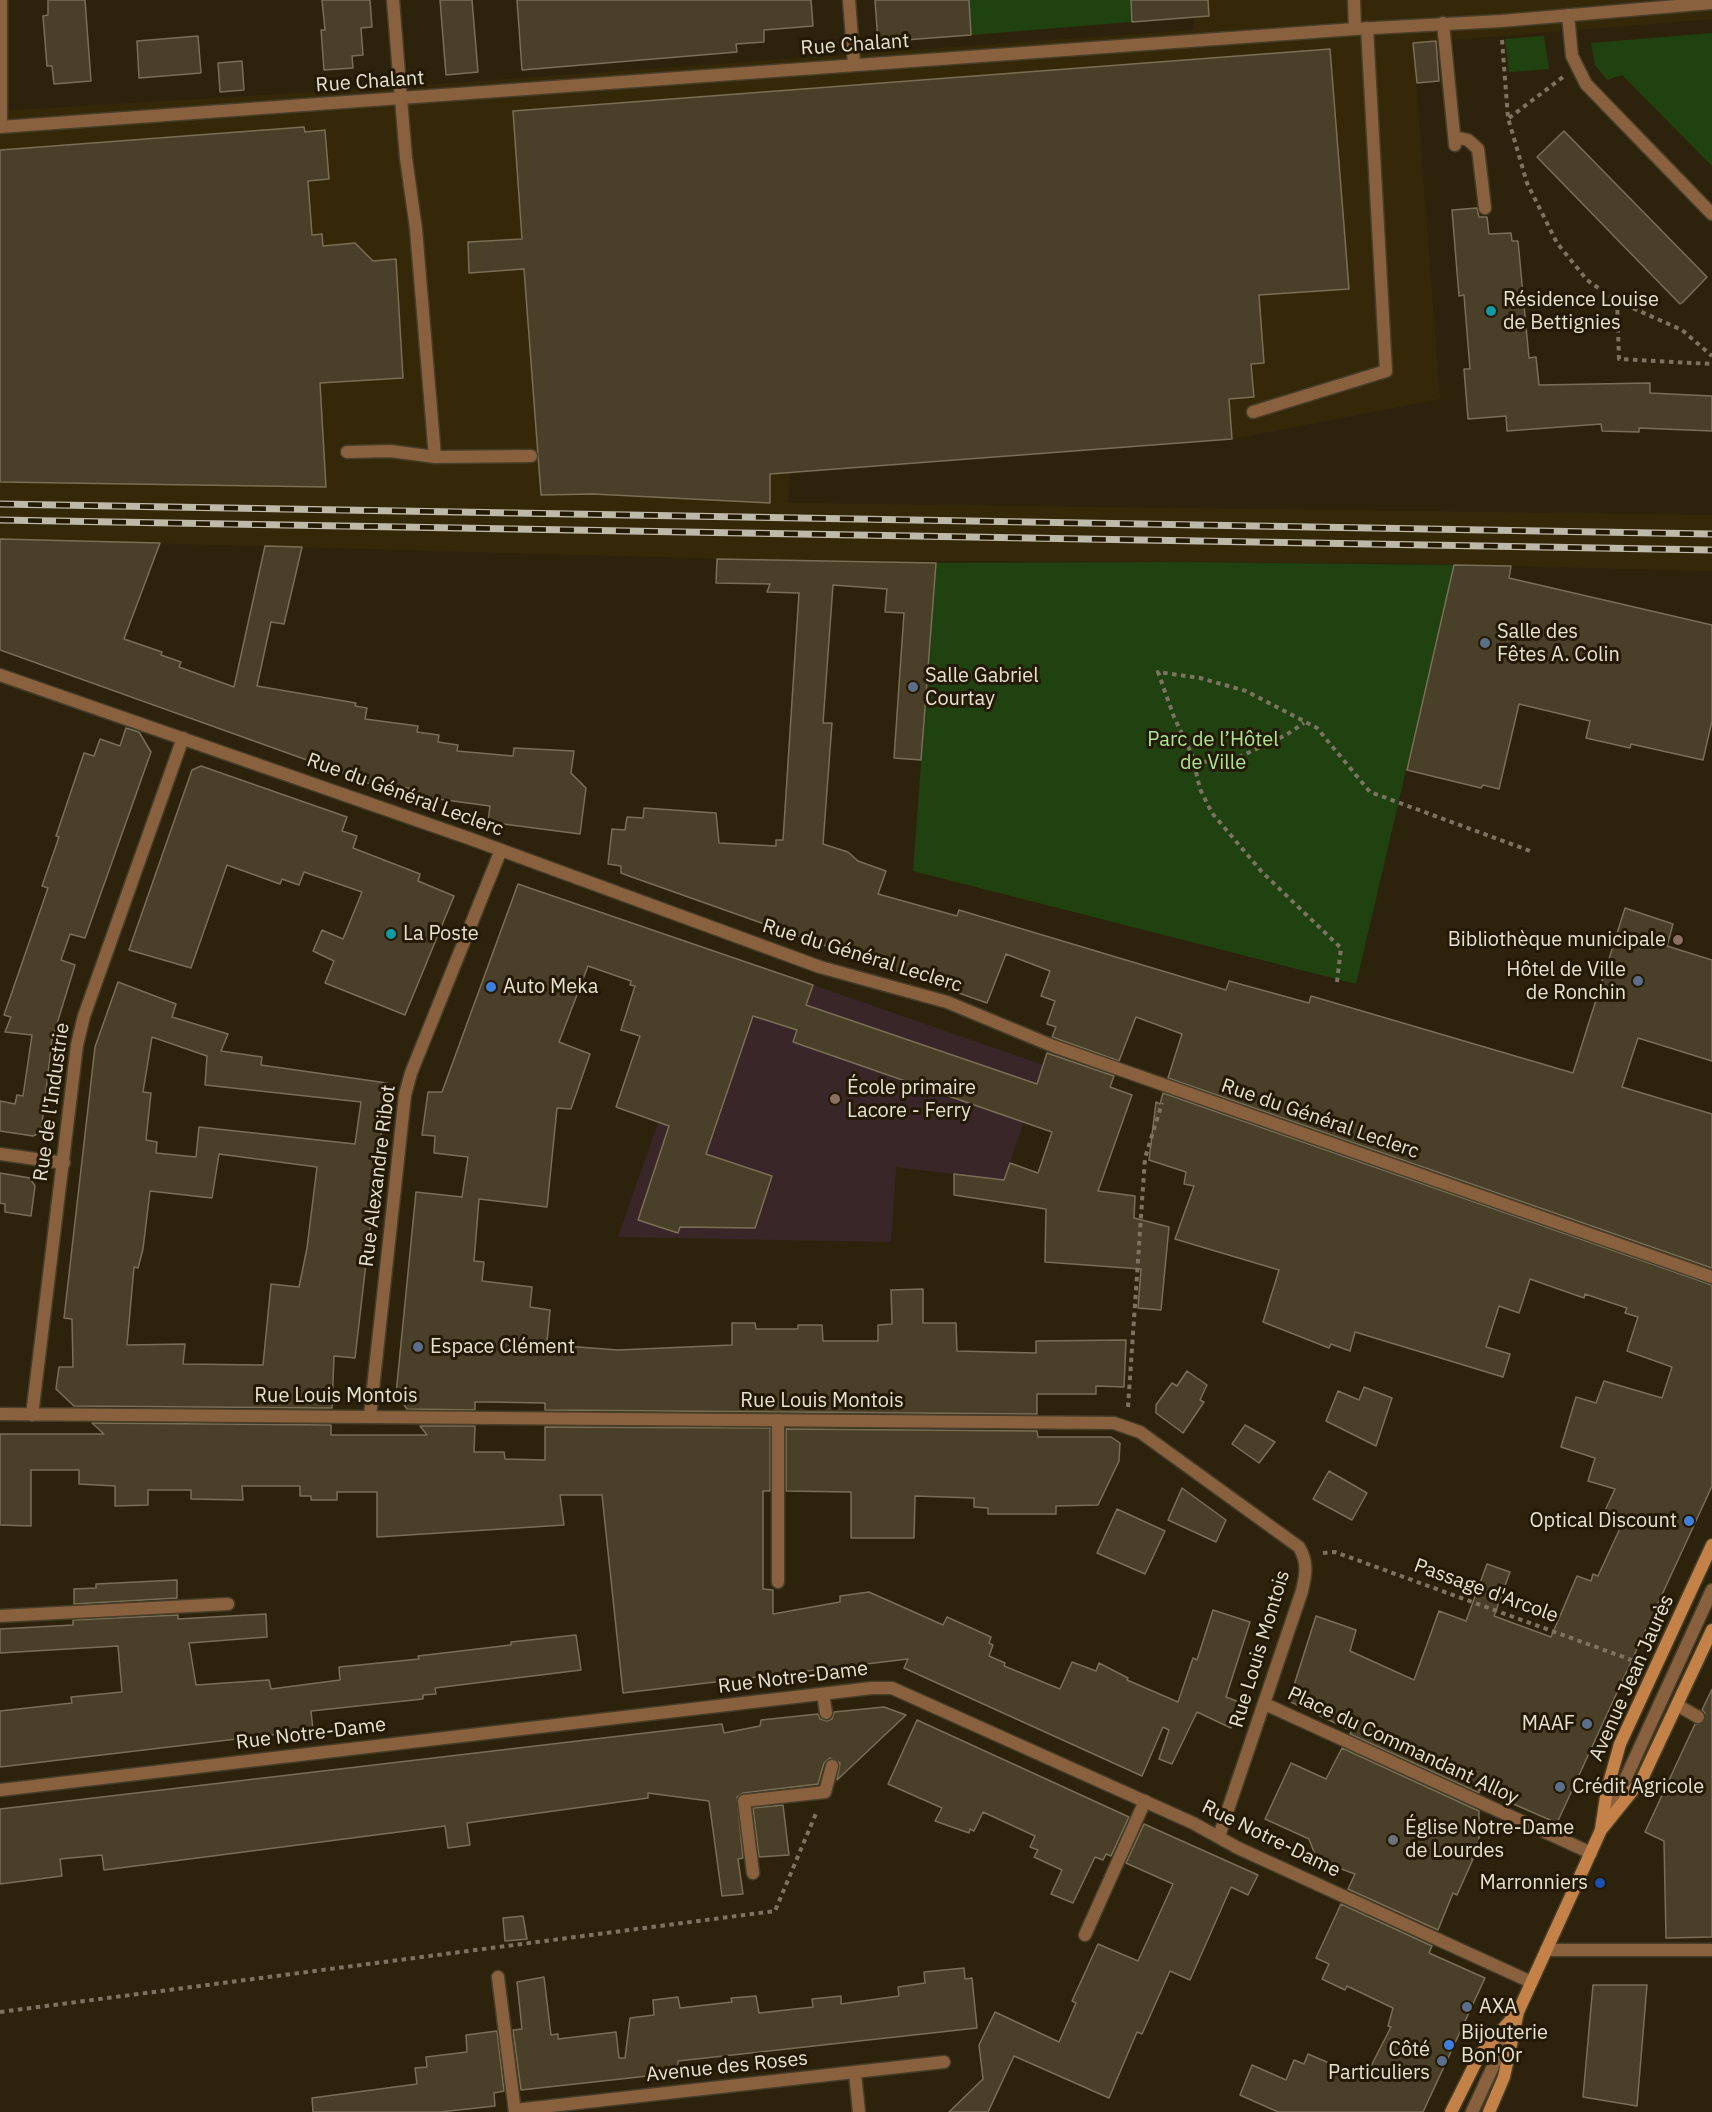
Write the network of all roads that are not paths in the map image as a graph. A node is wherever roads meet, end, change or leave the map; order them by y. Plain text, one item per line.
1 (1, 0) edge
2 (393, 0) edge
3 (849, 0) edge
4 (1354, 0) edge
5 (1712, 3) edge
6 (1568, 15) junction
7 (1443, 23) junction
8 (1361, 28) junction
9 (854, 64) junction
10 (401, 99) junction
11 (0, 127) edge
12 (1485, 208) dead end
13 (1712, 214) edge
14 (1253, 412) dead end
15 (347, 452) dead end
16 (531, 456) dead end
17 (435, 457) junction
18 (0, 675) edge
19 (183, 738) junction
20 (501, 850) junction
21 (0, 1154) edge
22 (64, 1164) junction
23 (1712, 1277) edge
24 (0, 1414) edge
25 (32, 1415) junction
26 (370, 1416) junction
27 (778, 1420) junction
28 (1712, 1545) edge
29 (778, 1582) dead end
30 (1712, 1590) edge
31 (228, 1604) dead end
32 (0, 1616) edge
33 (1712, 1630) edge
34 (823, 1694) junction
35 (1265, 1704) junction
36 (1677, 1706) junction
37 (826, 1713) dead end
38 (1698, 1717) tunnel mouth
39 (832, 1766) dead end
40 (0, 1790) edge
41 (1145, 1801) junction
42 (1601, 1830) junction
43 (1219, 1836) junction
44 (1591, 1854) junction
45 (753, 1873) dead end
46 (1085, 1935) dead end
47 (1546, 1950) junction
48 (1712, 1950) edge
49 (498, 1977) dead end
50 (1532, 1982) junction
51 (1518, 2012) junction
52 (944, 2062) dead end
53 (855, 2073) junction
54 (515, 2111) edge
55 (859, 2112) edge
56 (1451, 2112) edge
57 (1472, 2112) edge
58 (1489, 2112) edge

1 - 11 street
2 - 10 street
3 - 9 street
4 - 8 street
5 - 6 street, Rue Chalant
6 - 7 street, Rue Chalant
6 - 13 street
7 - 8 street, Rue Chalant
7 - 12 street
8 - 9 street, Rue Chalant
8 - 14 street
9 - 10 street, Rue Chalant
10 - 11 street, Rue Chalant
10 - 17 street
15 - 17 street
16 - 17 street
18 - 19 street, Rue du Général Leclerc
19 - 20 street, Rue du Général Leclerc
19 - 22 street, Rue de l'Industrie
20 - 23 street, Rue du Général Leclerc
20 - 26 street, Rue Alexandre Ribot
21 - 22 street
22 - 25 street, Rue de l'Industrie
24 - 25 street, Rue Louis Montois
25 - 26 street, Rue Louis Montois
26 - 27 street, Rue Louis Montois
27 - 29 street
27 - 35 street, Rue Louis Montois
28 - 42 main road, Avenue Jean Jaurès
30 - 42 street
31 - 32 street
33 - 36 main road, Avenue Jean Jaurès
34 - 37 street
34 - 40 street, Rue Notre-Dame
34 - 41 street, Rue Notre-Dame
35 - 43 street, Rue Louis Montois
35 - 44 street, Place du Commandant Alloy
36 - 38 street
36 - 42 main road, Avenue Jean Jaurès
39 - 45 street
41 - 43 street, Rue Notre-Dame
41 - 46 street
42 - 44 main road, Avenue Jean Jaurès
43 - 50 street, Rue Notre-Dame
44 - 47 main road, Avenue Jean Jaurès
47 - 48 street
47 - 50 main road, Avenue Jean Jaurès
49 - 54 street
50 - 51 main road, Avenue Jean Jaurès
51 - 56 main road, Avenue Jean Jaurès
51 - 57 street
51 - 58 main road, Avenue Jean Jaurès
52 - 53 street, Avenue des Roses
53 - 54 street, Avenue des Roses
53 - 55 street

